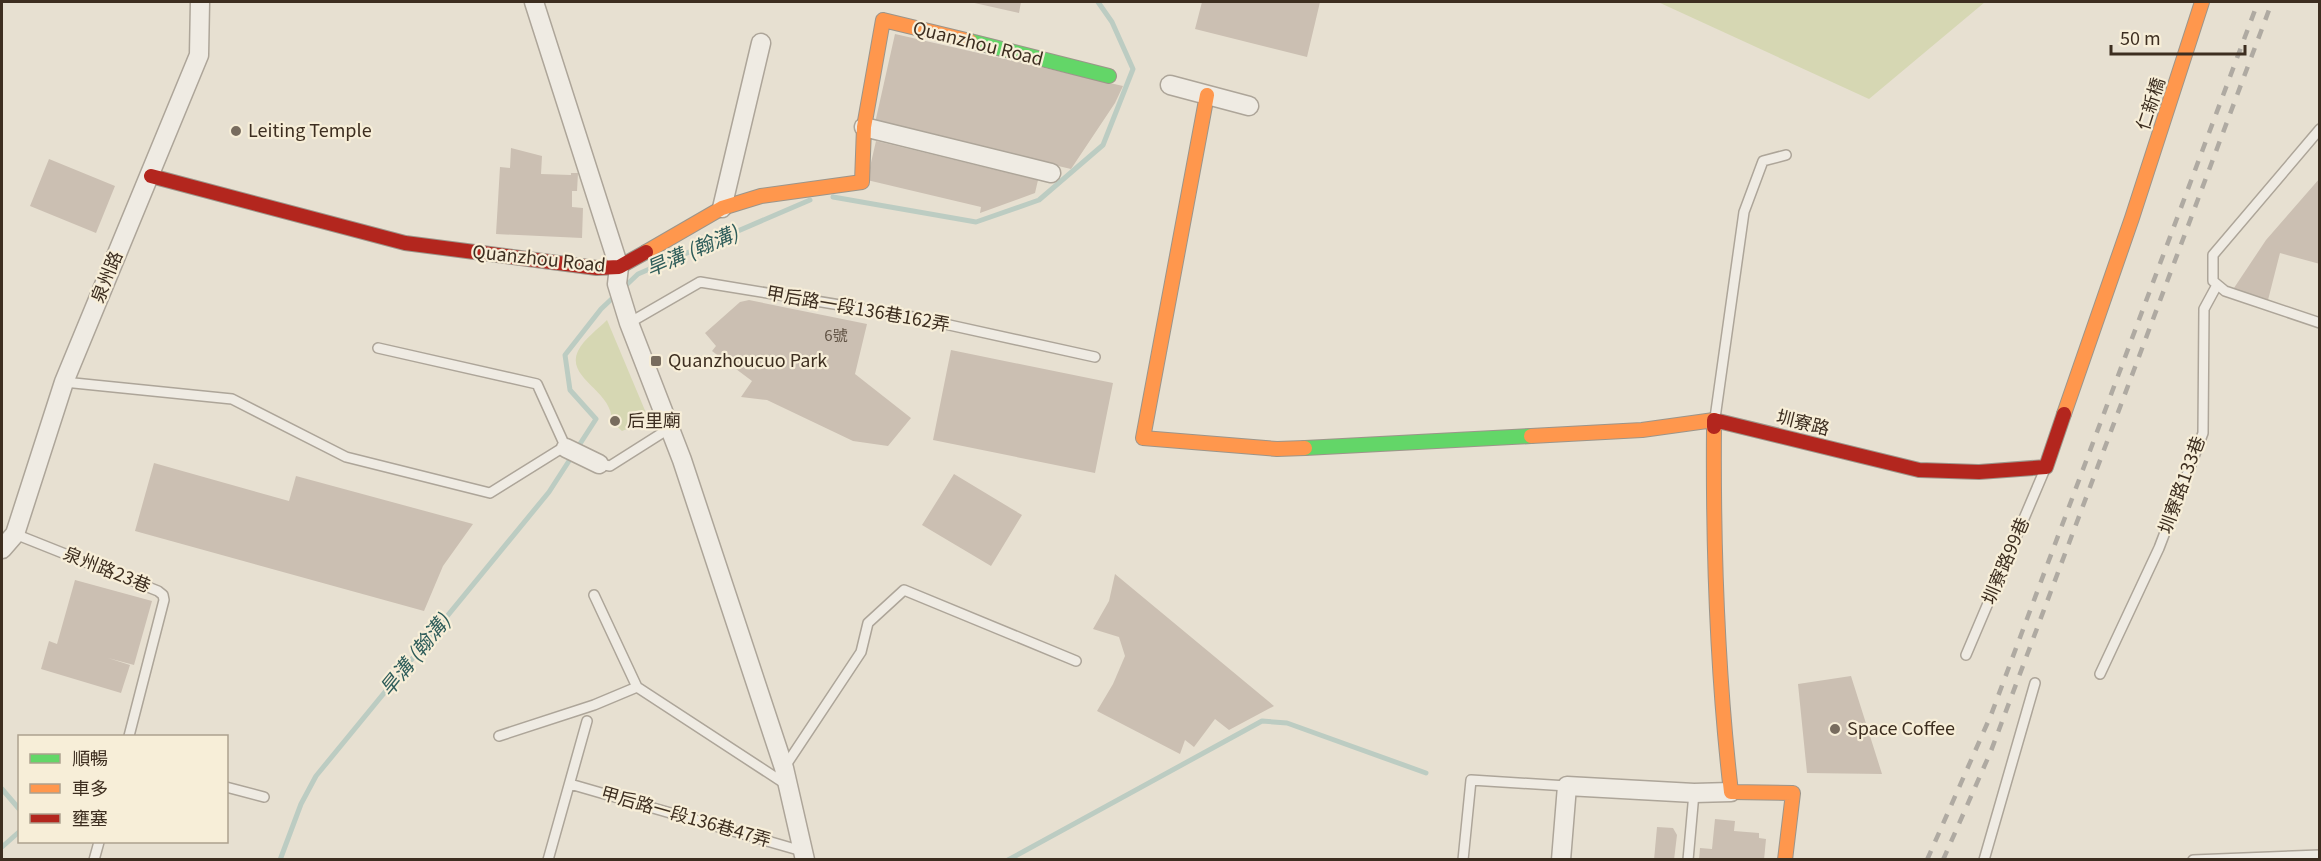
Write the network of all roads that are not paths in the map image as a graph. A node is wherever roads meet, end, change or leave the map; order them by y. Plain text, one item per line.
1 (200, 2) edge
2 (534, 2) edge
3 (2202, 2) edge
4 (761, 43) dead end
5 (1109, 76) dead end
6 (1170, 85) dead end
7 (1208, 95) junction
8 (1249, 106) dead end
9 (864, 127) junction
10 (2319, 129) edge
11 (1786, 155) dead end
12 (1051, 173) dead end
13 (151, 176) junction
14 (722, 208) junction
15 (620, 284) junction
16 (2217, 285) junction
17 (2319, 322) edge
18 (629, 323) junction
19 (378, 348) dead end
20 (1095, 357) dead end
21 (64, 382) junction
22 (1714, 420) junction
23 (670, 428) junction
24 (566, 448) junction
25 (599, 464) joint
26 (2046, 467) junction
27 (15, 534) junction
28 (2, 549) edge
29 (594, 595) dead end
30 (1966, 656) dead end
31 (1076, 661) dead end
32 (2100, 674) dead end
33 (2035, 683) dead end
34 (637, 687) junction
35 (587, 721) dead end
36 (129, 735) edge
37 (500, 736) dead end
38 (785, 776) junction
39 (570, 784) junction
40 (1567, 786) junction
41 (228, 788) edge
42 (1731, 792) junction
43 (1694, 793) junction
44 (264, 797) dead end
45 (99, 843) edge
46 (803, 855) edge
47 (2319, 855) edge
48 (94, 860) edge
49 (548, 860) edge
50 (1463, 860) edge
51 (1561, 860) edge
52 (1688, 860) edge
53 (1785, 860) edge
54 (1984, 860) edge
55 (2193, 860) edge

1 - 13 street, 泉州路
2 - 15 street
3 - 26 street, 仁新橋
4 - 14 street
5 - 9 street, Quanzhou Road
6 - 7 street
7 - 8 street
7 - 22 street
9 - 12 street
9 - 14 street, Quanzhou Road
10 - 16 lane
11 - 22 lane
13 - 15 street, Quanzhou Road
13 - 21 street, 泉州路
14 - 15 street, Quanzhou Road
15 - 18 street
16 - 17 lane
16 - 32 lane, 圳寮路133巷
18 - 20 lane, 甲后路一段136巷162弄
18 - 23 street
19 - 24 lane
21 - 24 lane
21 - 27 street, 泉州路
22 - 26 street, 圳寮路
22 - 42 street
23 - 25 lane
23 - 38 street
24 - 25 street
26 - 30 lane, 圳寮路99巷
27 - 28 street, 泉州路
27 - 36 lane, 泉州路23巷
29 - 34 lane
31 - 38 lane
33 - 54 lane
34 - 37 lane
34 - 38 lane
35 - 39 lane
38 - 46 street
39 - 46 lane, 甲后路一段136巷47弄
39 - 49 lane
40 - 43 street
40 - 50 lane
40 - 51 street
41 - 44 lane
42 - 43 street
42 - 53 street
43 - 52 lane
45 - 48 lane
47 - 55 lane

